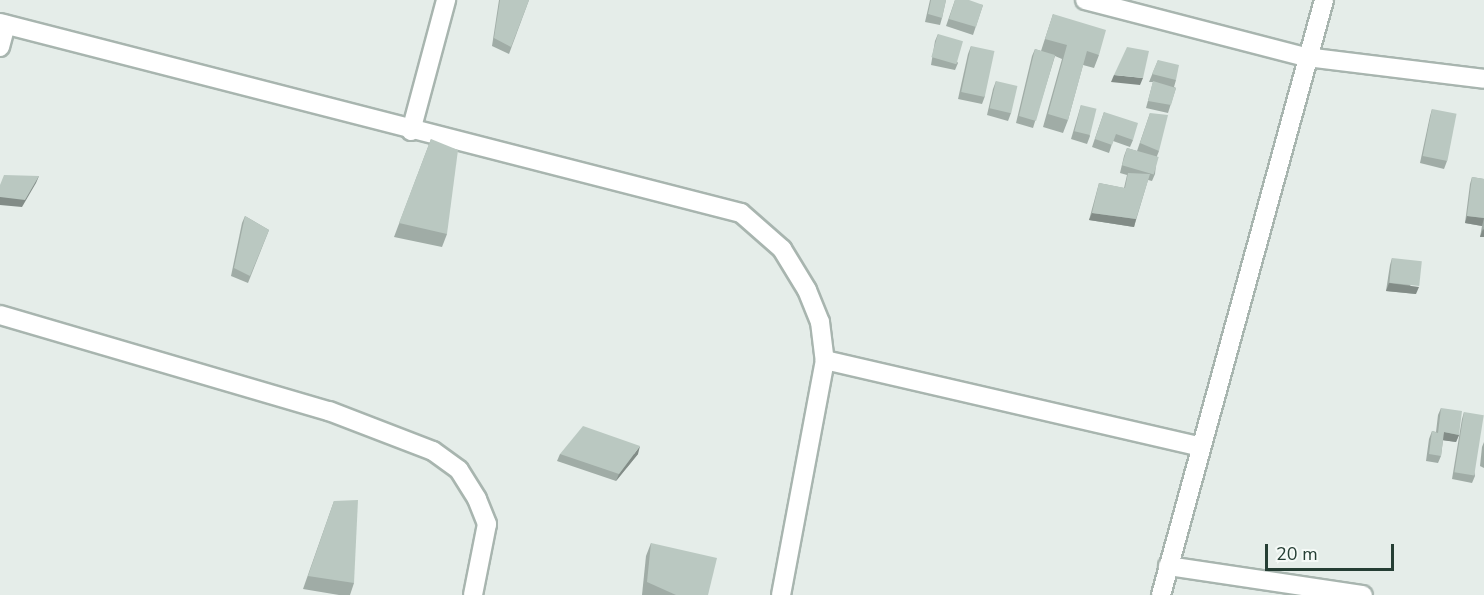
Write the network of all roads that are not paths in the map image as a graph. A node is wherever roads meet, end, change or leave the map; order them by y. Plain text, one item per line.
1 (446, 0) edge
2 (1085, 0) edge
3 (1324, 0) edge
4 (3, 24) edge
5 (0, 47) edge
6 (1306, 57) junction
7 (1484, 79) edge
8 (411, 131) junction
9 (0, 315) edge
10 (825, 360) junction
11 (1201, 447) junction
12 (1168, 566) junction
13 (473, 595) edge
14 (781, 595) edge
15 (1161, 595) edge
16 (1363, 595) edge

1 - 8 street
2 - 6 street
3 - 6 street
4 - 5 street
4 - 8 street
6 - 7 street
6 - 11 street
8 - 10 street
9 - 13 street
10 - 11 street
10 - 14 street
11 - 12 street
12 - 15 street
12 - 16 street

